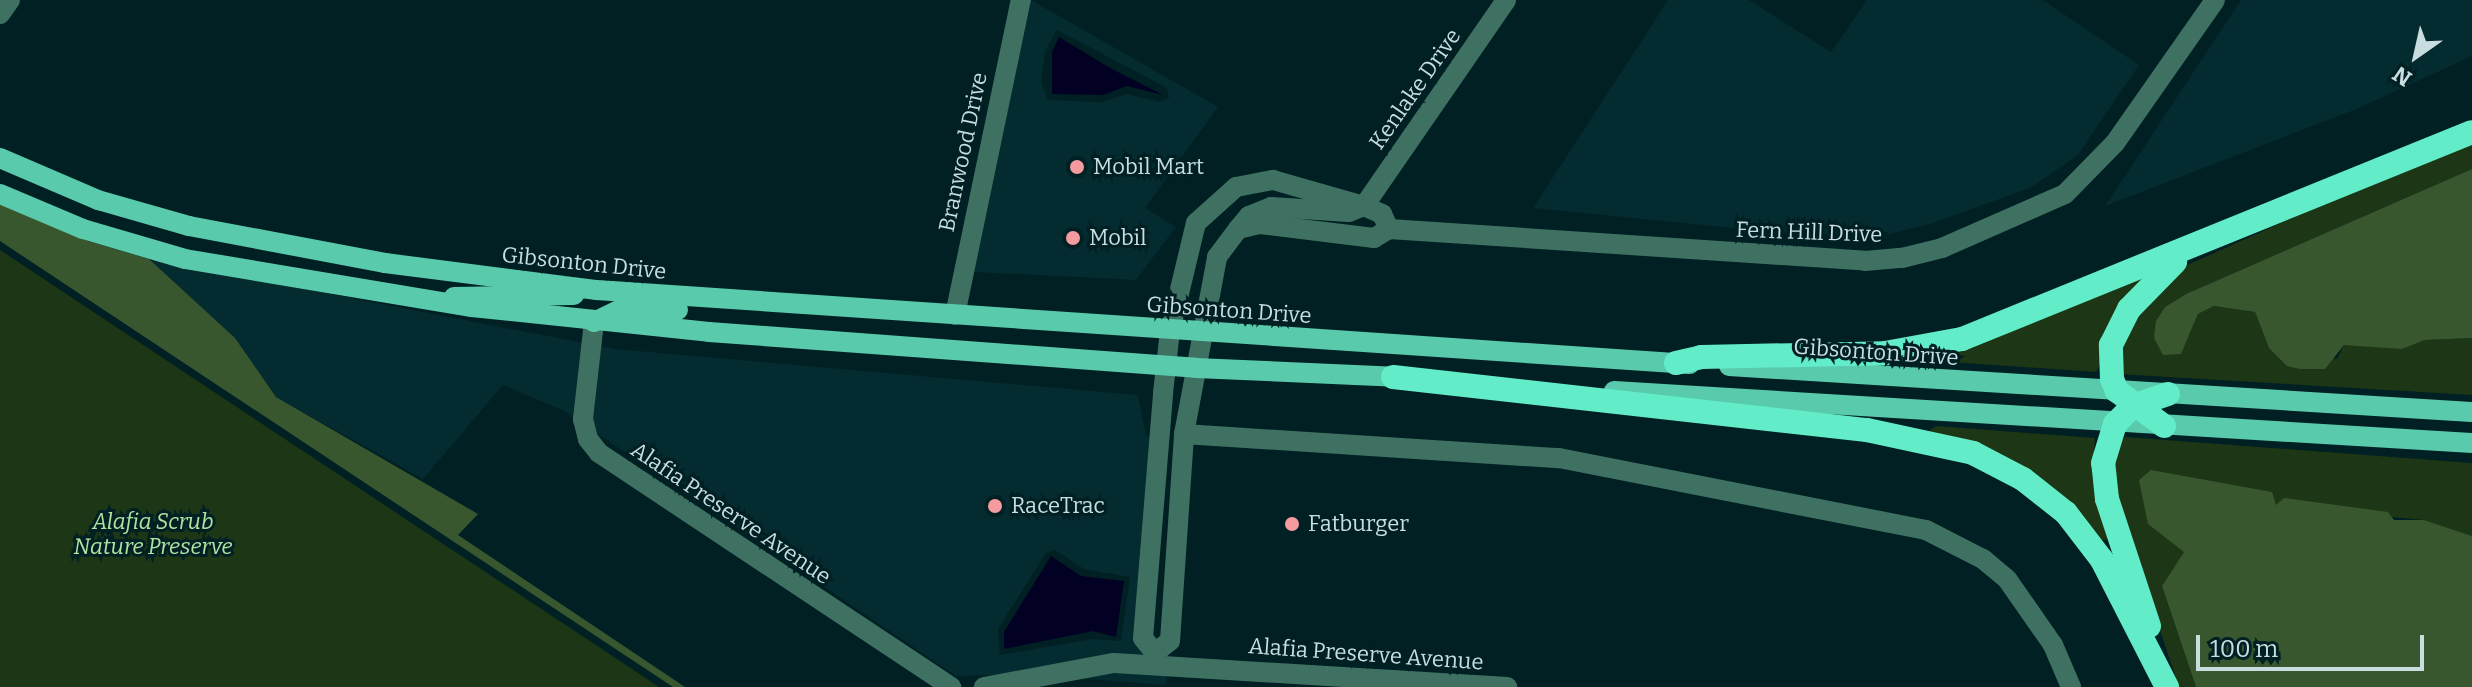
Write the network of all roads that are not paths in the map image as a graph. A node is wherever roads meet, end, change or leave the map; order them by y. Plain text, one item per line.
1 (10, 0) edge
2 (1021, 0) edge
3 (1506, 0) edge
4 (2215, 0) edge
5 (0, 14) edge
6 (2472, 132) edge
7 (0, 158) edge
8 (0, 194) edge
9 (1364, 206) junction
10 (1238, 229) junction
11 (1389, 229) junction
12 (2190, 250) junction
13 (597, 290) junction
14 (426, 301) junction
15 (793, 305) junction
16 (955, 315) junction
17 (594, 322) junction
18 (1170, 331) junction
19 (1205, 334) junction
20 (1166, 363) junction
21 (1676, 363) junction
22 (1196, 368) junction
23 (1393, 377) junction
24 (2168, 394) joint
25 (2125, 398) junction
26 (2472, 412) edge
27 (2115, 424) junction
28 (2164, 426) junction
29 (1184, 434) junction
30 (2472, 443) edge
31 (1154, 659) junction
32 (1040, 683) edge
33 (951, 687) edge
34 (984, 687) edge
35 (1507, 687) edge
36 (2071, 687) edge
37 (2168, 687) edge

1 - 5 street
2 - 16 street, Branwood Drive
3 - 9 street, Kenlake Drive
4 - 11 street, Fern Hill Drive
6 - 12 highway
7 - 13 main road, Gibsonton Drive
8 - 14 main road
9 - 10 street
9 - 11 street
9 - 18 street
10 - 11 street, Fern Hill Drive
10 - 19 street
12 - 21 highway
12 - 25 highway
13 - 14 main road
13 - 15 main road, Gibsonton Drive
14 - 17 main road
15 - 16 main road, Gibsonton Drive
15 - 17 main road
16 - 18 main road, Gibsonton Drive
17 - 20 main road
17 - 33 street, Alafia Preserve Avenue
18 - 19 main road, Gibsonton Drive
18 - 20 street
19 - 21 main road, Gibsonton Drive
19 - 22 street
20 - 22 main road
20 - 31 street
21 - 25 main road, Gibsonton Drive
22 - 23 main road
22 - 29 street
23 - 27 main road
23 - 37 highway
24 - 25 highway
24 - 26 main road
25 - 27 highway
25 - 28 highway
27 - 28 main road
27 - 37 highway
28 - 30 main road
29 - 31 street
29 - 36 street
31 - 32 street, Alafia Preserve Avenue
31 - 35 street, Alafia Preserve Avenue
32 - 34 street, Alafia Preserve Avenue

